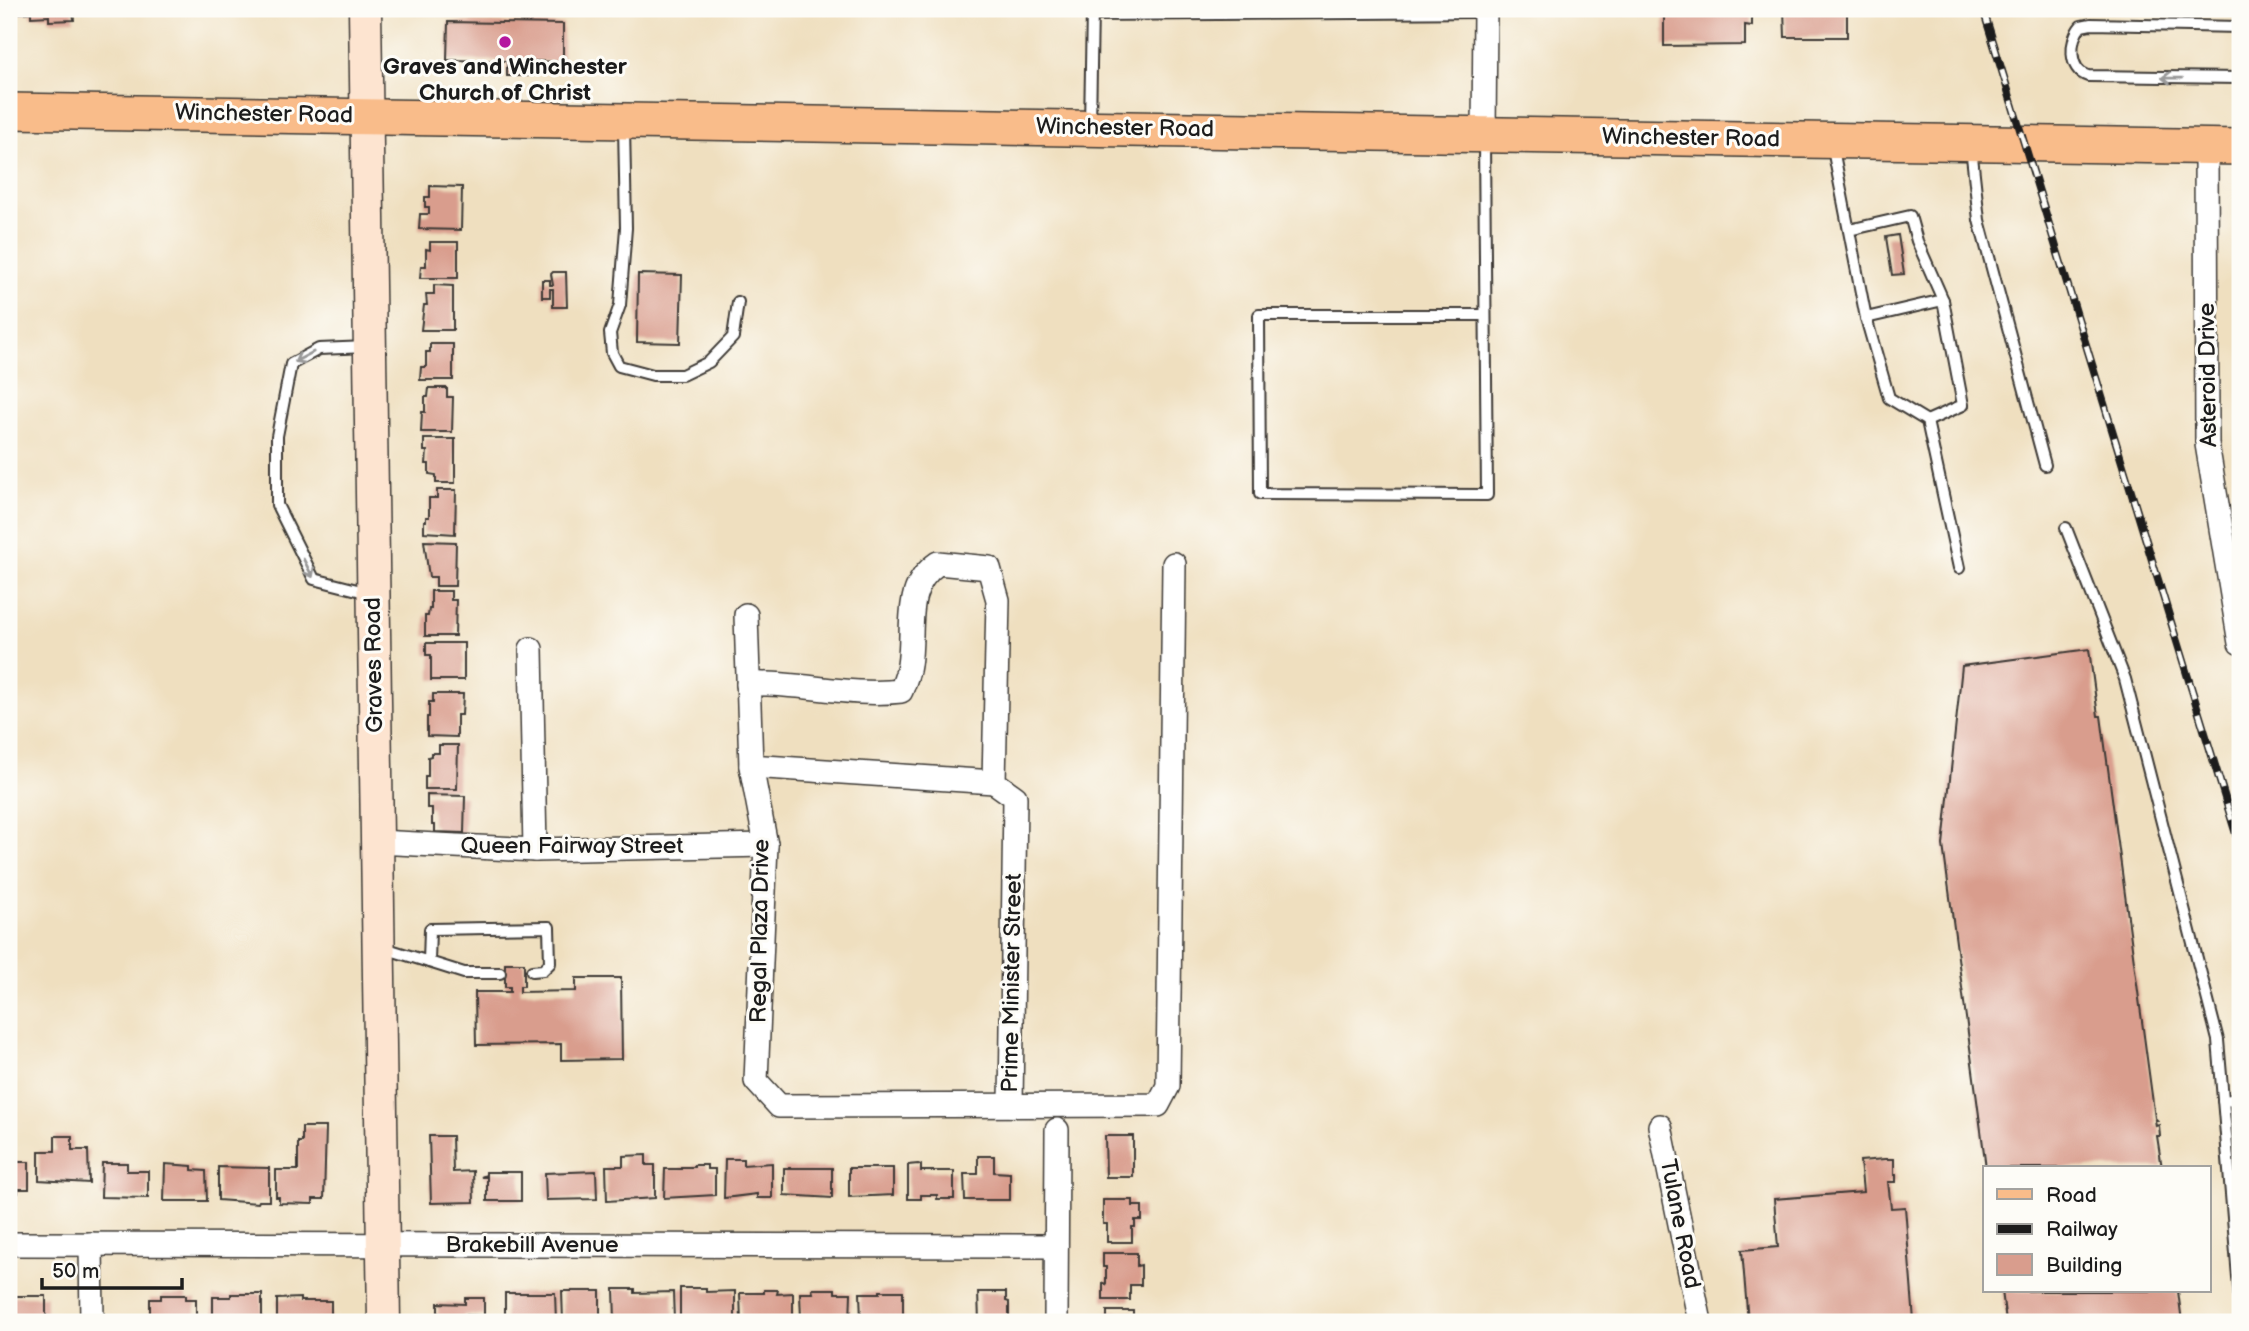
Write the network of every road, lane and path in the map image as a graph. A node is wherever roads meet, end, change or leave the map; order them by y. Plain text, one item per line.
1 (365, 9) edge
2 (1485, 10) edge
3 (1092, 12) edge
4 (2240, 27) edge
5 (2240, 78) edge
6 (9, 111) edge
7 (367, 115) junction
8 (624, 120) junction
9 (1090, 128) junction
10 (1484, 135) junction
11 (1832, 141) junction
12 (1971, 144) junction
13 (2206, 146) junction
14 (2240, 147) edge
15 (1849, 230) junction
16 (1943, 300) junction
17 (738, 302) dead end
18 (1485, 315) junction
19 (1866, 318) junction
20 (370, 347) junction
21 (1927, 421) junction
22 (2045, 465) dead end
23 (2066, 528) dead end
24 (1174, 564) dead end
25 (1959, 568) dead end
26 (373, 595) junction
27 (746, 615) dead end
28 (2240, 643) edge
29 (531, 649) dead end
30 (748, 684) junction
31 (751, 766) junction
32 (994, 782) junction
33 (377, 842) junction
34 (766, 845) junction
35 (535, 850) junction
36 (378, 947) junction
37 (429, 962) junction
38 (532, 971) dead end
39 (500, 972) dead end
40 (2240, 1098) edge
41 (2223, 1101) junction
42 (1011, 1105) junction
43 (1660, 1126) dead end
44 (1057, 1130) dead end
45 (9, 1244) edge
46 (91, 1244) junction
47 (383, 1244) junction
48 (1056, 1246) junction
49 (2240, 1301) edge
50 (92, 1322) edge
51 (384, 1322) edge
52 (1056, 1322) edge
53 (1700, 1322) edge

1 - 7 street, Graves Road
2 - 3 lane
2 - 10 street
3 - 9 lane
5 -> 4 lane
6 - 7 main road, Winchester Road
7 - 8 main road, Winchester Road
7 - 20 street, Graves Road
8 - 9 main road, Winchester Road
8 - 17 lane
9 - 10 main road, Winchester Road
10 - 11 main road, Winchester Road
10 - 18 lane
11 - 12 main road, Winchester Road
11 - 15 lane
12 - 13 main road, Winchester Road
12 - 22 lane
13 - 14 main road, Winchester Road
13 - 28 street, Asteroid Drive
15 - 16 lane
15 - 19 lane
16 - 19 lane
16 - 21 lane
18 - 18 lane
19 - 21 lane
20 - 26 street, Graves Road
20 -> 26 lane
21 - 25 lane
23 - 41 lane
24 - 42 street, Prime Minister Street
26 - 33 street, Graves Road
27 - 30 street, Regal Plaza Drive
29 - 35 street
30 - 31 street, Regal Plaza Drive
30 - 32 street
31 - 32 street
31 - 34 street, Regal Plaza Drive
32 - 42 street, Prime Minister Street
33 - 35 street, Queen Fairway Street
33 - 36 street, Graves Road
34 - 35 street, Queen Fairway Street
34 - 42 street, Regal Plaza Drive
36 - 37 lane
36 - 47 street, Graves Road
37 - 38 lane
37 - 39 lane
40 - 41 lane
41 - 49 lane
43 - 53 street, Tulane Road
44 - 48 street
45 - 46 street, Brakebill Avenue
46 - 47 street, Brakebill Avenue
46 - 50 street
47 - 48 street, Brakebill Avenue
47 - 51 street, Graves Road
48 - 52 street

